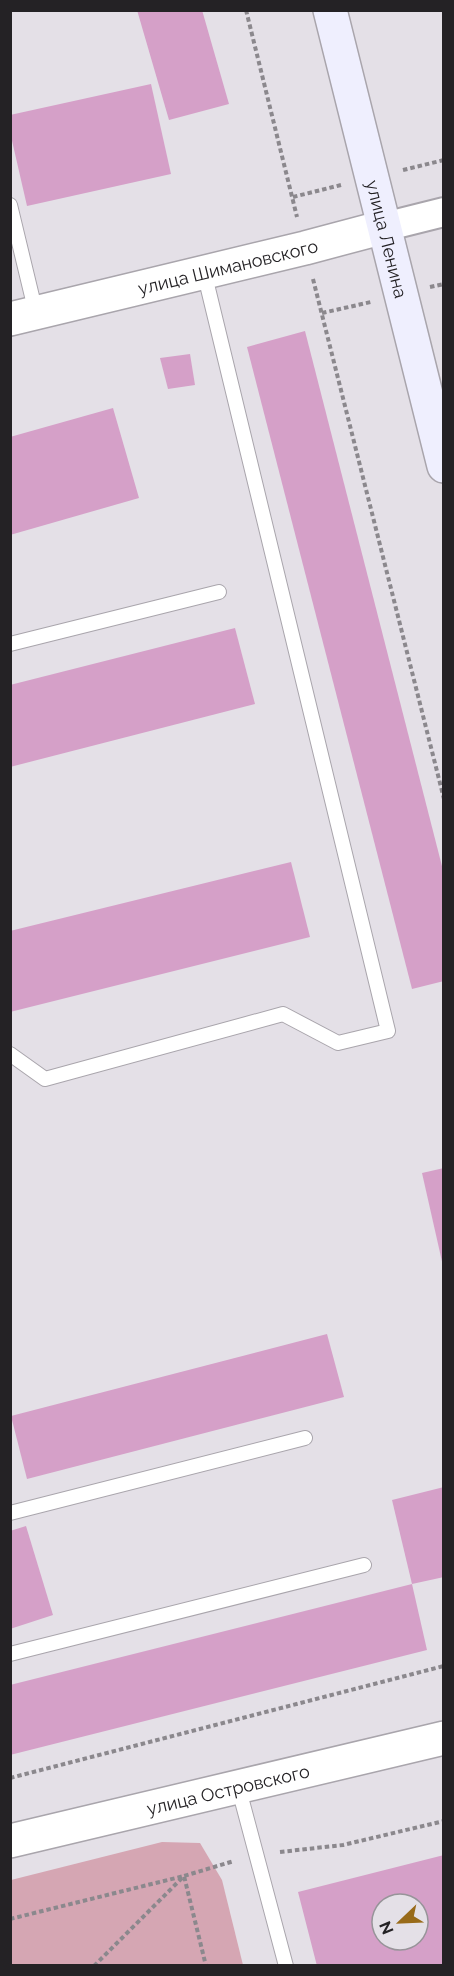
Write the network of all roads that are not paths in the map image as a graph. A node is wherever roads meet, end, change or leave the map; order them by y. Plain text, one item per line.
1 (330, 10) edge
2 (10, 205) edge
3 (444, 212) edge
4 (384, 226) junction
5 (204, 271) junction
6 (23, 316) edge
7 (444, 466) edge
8 (219, 592) dead end
9 (10, 644) edge
10 (10, 1054) edge
11 (305, 1438) dead end
12 (10, 1513) edge
13 (364, 1565) dead end
14 (10, 1654) edge
15 (444, 1738) edge
16 (238, 1786) junction
17 (10, 1841) edge
18 (285, 1965) edge

1 - 4 main road, улица Ленина
2 - 6 lane
3 - 4 street, улица Шимановского
4 - 5 street, улица Шимановского
4 - 7 main road, улица Ленина
5 - 6 street, улица Шимановского
5 - 10 lane
8 - 9 lane
11 - 12 lane
13 - 14 lane
15 - 16 street, улица Островского
16 - 17 street, улица Островского
16 - 18 lane

